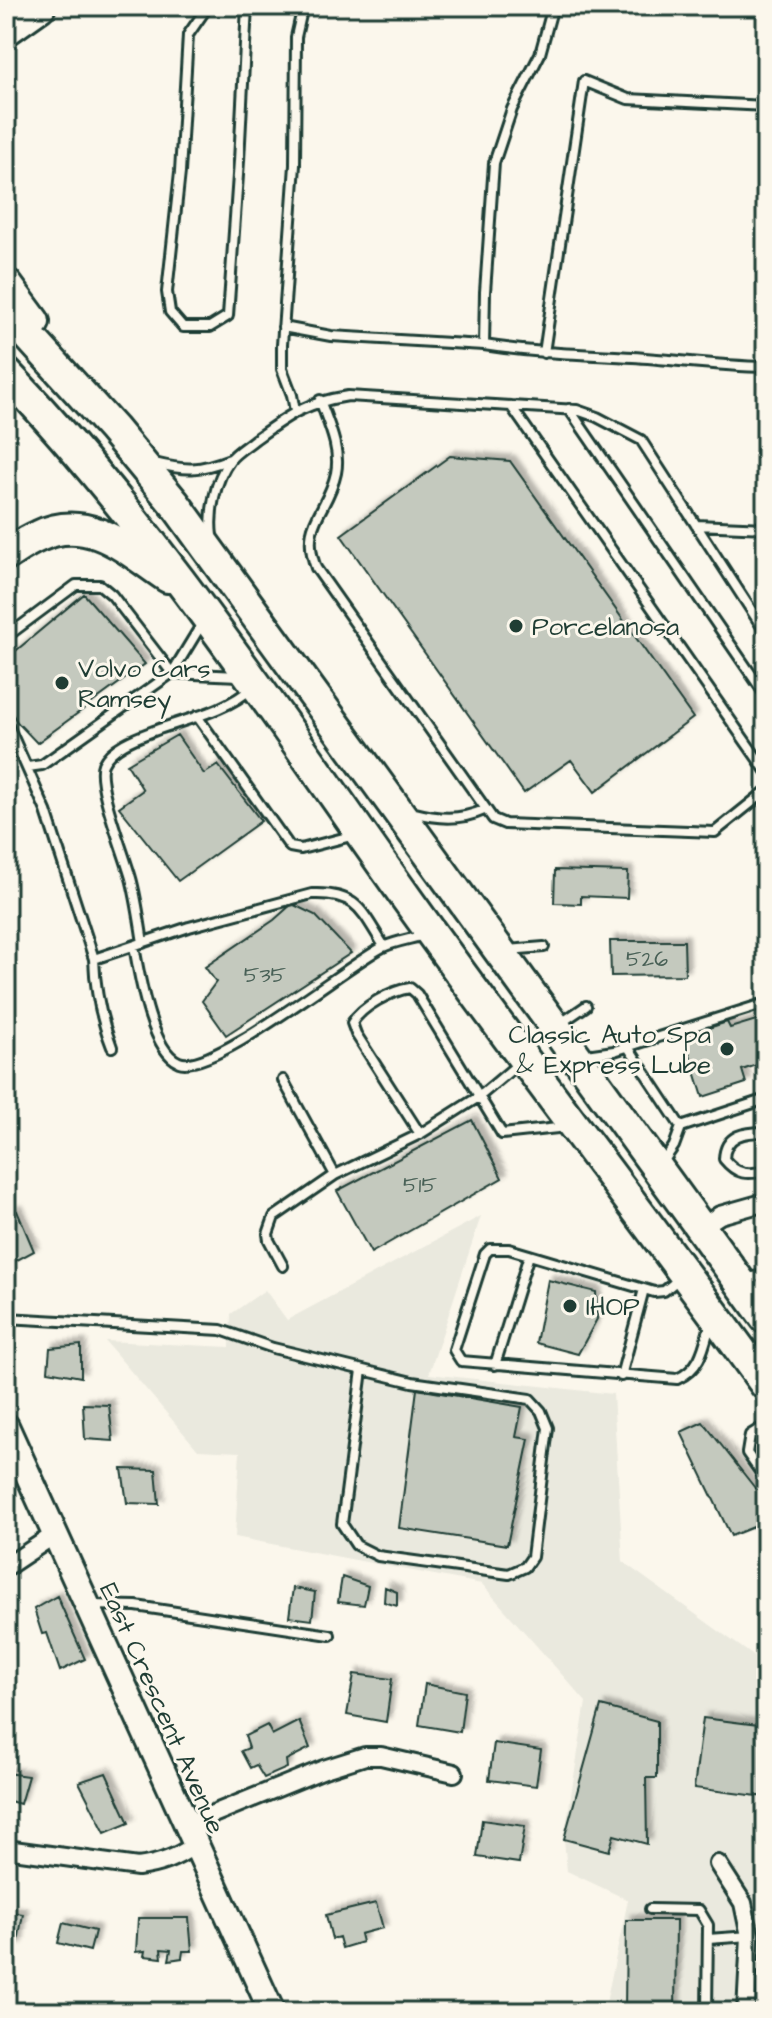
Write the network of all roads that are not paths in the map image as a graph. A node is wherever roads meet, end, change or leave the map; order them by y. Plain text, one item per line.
1 (11, 6) edge
2 (40, 6) edge
3 (208, 6) edge
4 (247, 6) edge
5 (303, 6) edge
6 (553, 6) edge
7 (6, 10) edge
8 (6, 30) edge
9 (766, 106) edge
10 (6, 284) edge
11 (6, 311) edge
12 (283, 327) junction
13 (484, 345) junction
14 (544, 353) junction
15 (766, 364) edge
16 (6, 373) edge
17 (320, 400) junction
18 (511, 406) junction
19 (569, 409) junction
20 (295, 411) junction
21 (113, 429) junction
22 (137, 459) junction
23 (230, 459) junction
24 (696, 525) junction
25 (766, 528) edge
26 (6, 555) edge
27 (215, 561) junction
28 (187, 589) junction
29 (207, 614) junction
30 (766, 633) edge
31 (6, 637) edge
32 (172, 673) junction
33 (251, 681) junction
34 (766, 696) edge
35 (197, 716) junction
36 (6, 721) edge
37 (28, 767) junction
38 (766, 771) edge
39 (766, 791) edge
40 (397, 809) junction
41 (484, 810) junction
42 (363, 834) junction
43 (433, 933) junction
44 (138, 944) junction
45 (384, 946) junction
46 (544, 947) dead end
47 (499, 952) junction
48 (94, 959) junction
49 (766, 1003) edge
50 (586, 1006) dead end
51 (553, 1028) junction
52 (112, 1047) dead end
53 (628, 1047) junction
54 (573, 1055) junction
55 (525, 1058) junction
56 (283, 1080) dead end
57 (480, 1096) junction
58 (766, 1099) edge
59 (576, 1126) junction
60 (681, 1127) junction
61 (766, 1132) edge
62 (420, 1134) junction
63 (658, 1170) junction
64 (766, 1171) edge
65 (335, 1175) junction
66 (766, 1202) edge
67 (766, 1227) edge
68 (700, 1228) junction
69 (766, 1246) edge
70 (529, 1255) junction
71 (283, 1266) dead end
72 (685, 1274) junction
73 (766, 1275) edge
74 (736, 1277) junction
75 (644, 1289) junction
76 (713, 1313) junction
77 (6, 1318) edge
78 (766, 1318) edge
79 (495, 1365) junction
80 (362, 1370) junction
81 (621, 1376) junction
82 (766, 1385) edge
83 (766, 1425) edge
84 (6, 1426) edge
85 (766, 1480) edge
86 (54, 1535) junction
87 (6, 1567) edge
88 (766, 1579) edge
89 (86, 1605) junction
90 (766, 1606) edge
91 (330, 1635) dead end
92 (454, 1773) dead end
93 (190, 1835) junction
94 (6, 1849) edge
95 (718, 1864) dead end
96 (650, 1909) dead end
97 (750, 1936) junction
98 (708, 1939) junction
99 (758, 1966) edge
100 (272, 2012) edge
101 (707, 2012) edge
102 (746, 2012) edge

1 - 7 highway
2 - 8 highway
3 - 4 lane
5 - 12 lane
6 - 13 lane
9 - 14 lane
10 - 21 highway
11 - 21 highway
12 - 13 lane
12 - 20 lane
13 - 14 lane
14 - 15 lane
16 - 28 highway
17 - 18 lane
17 - 20 lane
17 - 41 lane
18 - 19 lane
18 - 38 lane
19 - 24 lane
19 - 34 lane
20 - 23 lane
21 - 22 highway
22 - 23 lane
22 - 27 highway
23 - 27 lane
24 - 25 lane
24 - 30 lane
26 - 28 highway
27 - 40 highway
28 - 29 highway
29 - 32 lane
29 - 33 highway
31 - 32 lane
32 - 33 lane
32 - 37 lane
33 - 35 lane
33 - 42 highway
35 - 42 lane
35 - 44 lane
36 - 37 lane
37 - 48 lane
39 - 41 lane
40 - 41 lane
40 - 47 highway
42 - 43 highway
43 - 45 lane
43 - 55 highway
44 - 45 lane
44 - 45 lane
44 - 48 lane
46 - 47 lane
47 - 51 highway
48 - 52 lane
49 - 53 lane
50 - 51 lane
51 - 54 highway
53 - 54 lane
53 - 60 lane
54 - 63 highway
55 - 57 lane
55 - 59 highway
56 - 65 lane
57 - 59 lane
57 - 62 lane
57 - 62 lane
58 - 60 lane
59 - 72 highway
60 - 63 lane
61 - 64 lane
62 - 65 lane
63 - 68 highway
65 - 71 lane
66 - 68 street
67 - 69 lane
68 - 74 highway
70 - 75 lane
70 - 79 lane
70 - 79 lane
72 - 75 lane
72 - 76 highway
73 - 74 lane
74 - 78 highway
75 - 81 lane
76 - 81 lane
76 - 82 highway
77 - 80 lane
79 - 81 lane
80 - 80 lane
83 - 85 lane
84 - 86 street, East Crescent Avenue
86 - 87 street
86 - 89 street, East Crescent Avenue
88 - 90 lane
89 - 91 lane
89 - 93 street, East Crescent Avenue
92 - 93 street
93 - 94 street
93 - 100 street, East Crescent Avenue
95 - 97 street
96 - 98 lane
97 - 98 lane
97 - 99 street
98 - 101 lane
99 - 102 street

